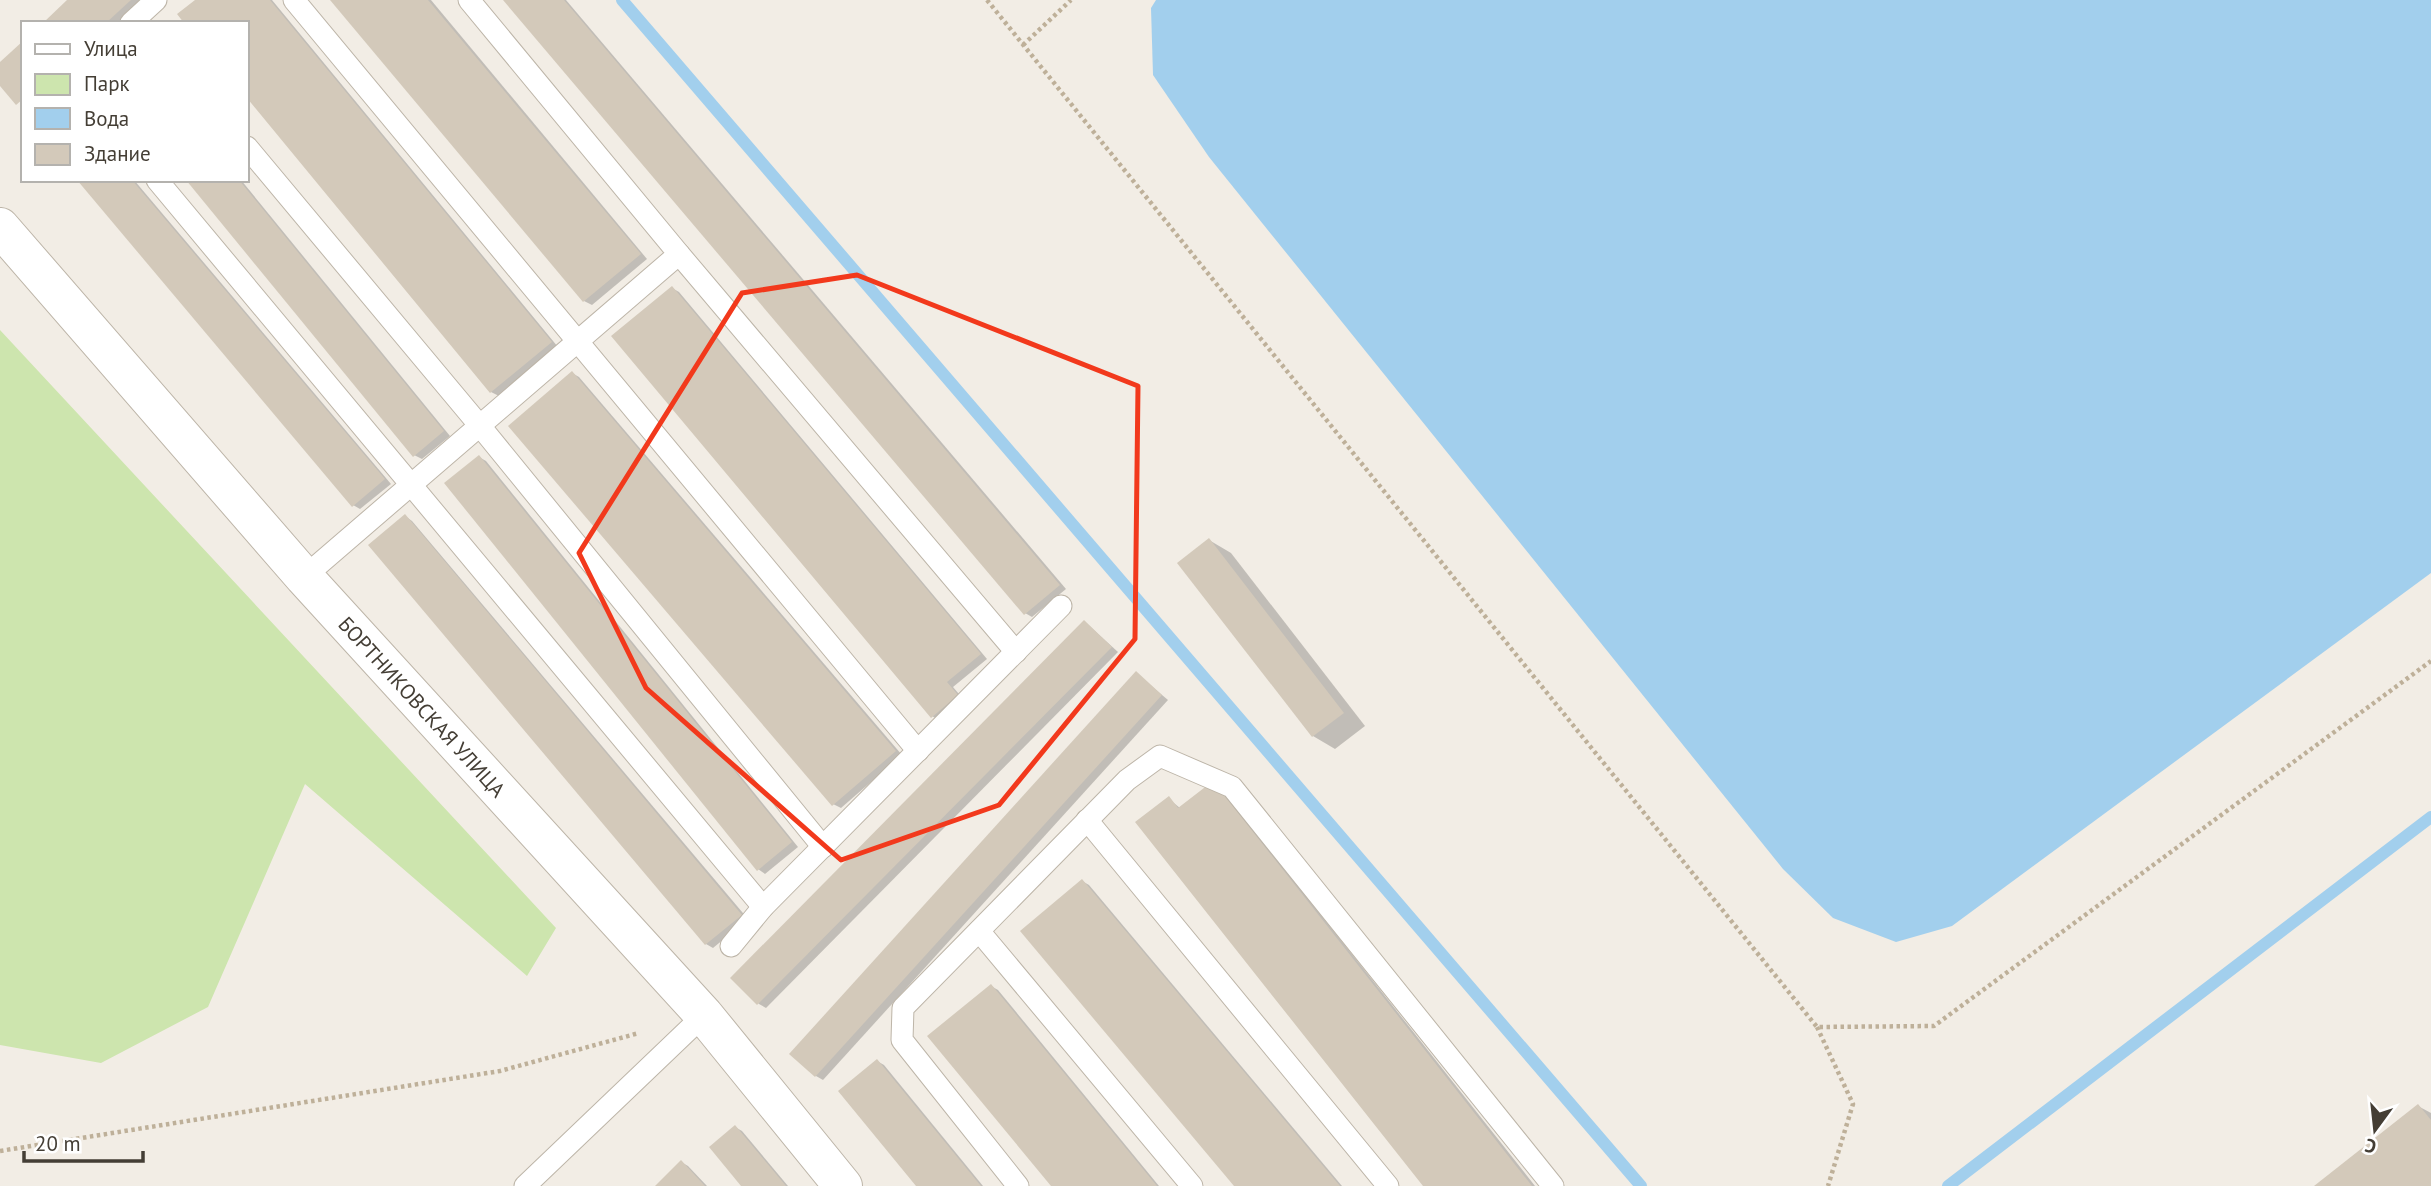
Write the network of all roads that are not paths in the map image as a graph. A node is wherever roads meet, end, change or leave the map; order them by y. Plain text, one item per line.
1 (156, 0) edge
2 (294, 0) edge
3 (469, 0) edge
4 (137, 21) edge
5 (248, 148) edge
6 (159, 182) edge
7 (0, 227) edge
8 (680, 254) junction
9 (578, 341) junction
10 (480, 426) junction
11 (410, 486) junction
12 (304, 577) junction
13 (1061, 606) dead end
14 (1016, 652) junction
15 (918, 751) junction
16 (1087, 820) junction
17 (823, 847) junction
18 (763, 907) junction
19 (979, 931) junction
20 (731, 946) dead end
21 (704, 1016) junction
22 (525, 1186) edge
23 (843, 1186) edge
24 (1018, 1186) edge
25 (1192, 1186) edge
26 (1388, 1186) edge
27 (1553, 1186) edge

1 - 4 lane
2 - 9 lane
3 - 8 lane
5 - 10 lane
6 - 11 lane
7 - 12 street, БОРТНИКОВСКАЯ УЛИЦА
8 - 9 lane
8 - 14 lane
9 - 10 lane
9 - 15 lane
10 - 11 lane
10 - 17 lane
11 - 12 lane
11 - 18 lane
12 - 21 street, БОРТНИКОВСКАЯ УЛИЦА
13 - 14 lane
14 - 15 lane
15 - 17 lane
16 - 19 lane
16 - 26 lane
16 - 27 lane
17 - 18 lane
18 - 20 lane
19 - 24 lane
19 - 25 lane
21 - 22 lane
21 - 23 street, БОРТНИКОВСКАЯ УЛИЦА

